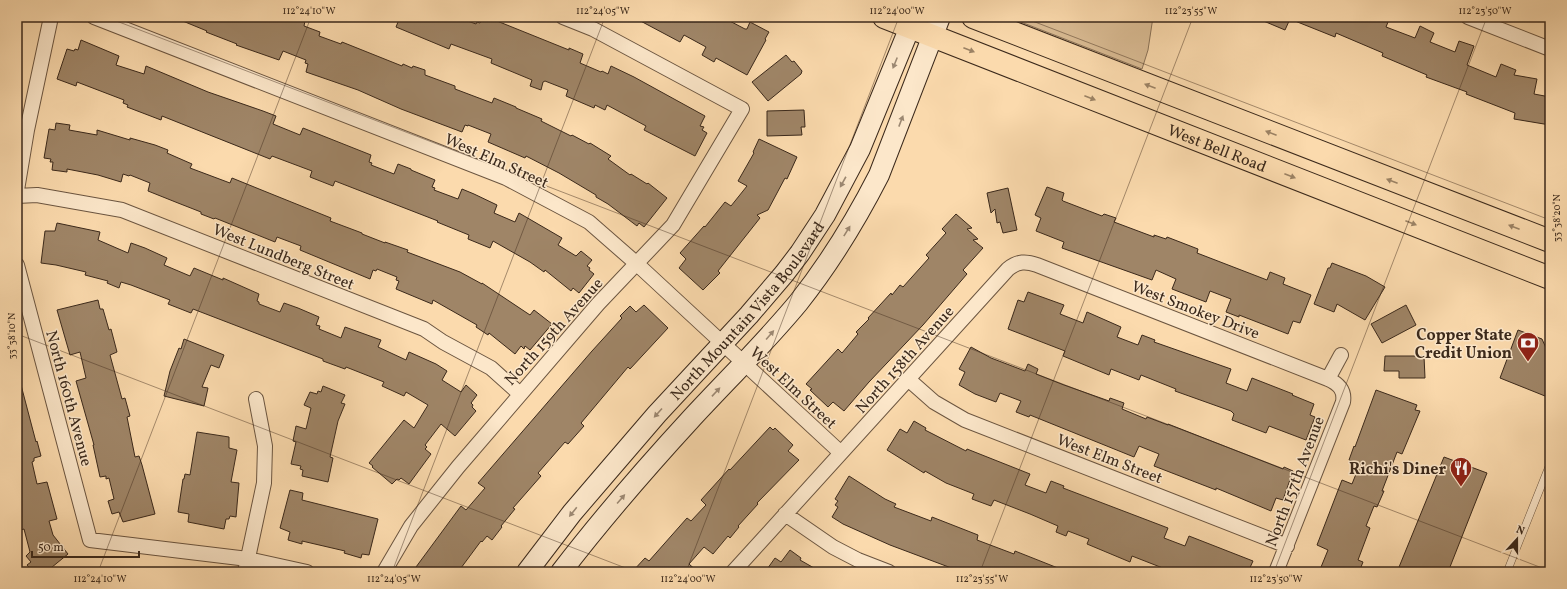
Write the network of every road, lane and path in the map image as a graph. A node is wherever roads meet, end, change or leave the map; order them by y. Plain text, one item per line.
1 (51, 17) edge
2 (94, 17) edge
3 (563, 17) edge
4 (884, 17) edge
5 (973, 17) edge
6 (1468, 17) edge
7 (912, 22) edge
8 (937, 27) edge
9 (1550, 49) edge
10 (17, 190) edge
11 (17, 196) edge
12 (1550, 241) edge
13 (1022, 262) joint
14 (637, 264) junction
15 (17, 265) edge
16 (1550, 278) edge
17 (722, 343) junction
18 (1341, 355) dead end
19 (743, 364) junction
20 (908, 379) junction
21 (1328, 379) junction
22 (520, 394) junction
23 (256, 399) dead end
24 (1343, 402) joint
25 (841, 453) junction
26 (1550, 464) edge
27 (785, 514) junction
28 (1287, 546) junction
29 (246, 566) edge
30 (307, 572) edge
31 (384, 572) edge
32 (527, 572) edge
33 (560, 572) edge
34 (733, 572) edge
35 (889, 572) edge
36 (1276, 572) edge
37 (1507, 572) edge

1 - 10 street
2 - 14 street, West Elm Street
3 - 14 street, North 159th Avenue
4 - 7 main road, West Bell Road
12 -> 5 main road, West Bell Road
6 - 9 street
7 - 8 main road, West Bell Road
7 -> 17 street, North Mountain Vista Boulevard
8 -> 16 main road, West Bell Road
19 -> 8 street, North Mountain Vista Boulevard
11 - 22 street, West Lundberg Street
13 - 20 street, North 158th Avenue
13 - 21 street, West Smokey Drive
14 - 17 street, West Elm Street
14 - 22 street, North 159th Avenue
15 - 29 street, North 160th Avenue
17 - 19 street, West Elm Street
17 -> 32 street, North Mountain Vista Boulevard
18 - 21 street
19 - 25 street, West Elm Street
33 -> 19 street, North Mountain Vista Boulevard
20 - 25 street, North 158th Avenue
20 - 28 street, West Elm Street
21 - 24 street, West Smokey Drive
22 - 31 street, North 159th Avenue
23 - 29 street
24 - 28 street, North 157th Avenue
25 - 27 street, North 158th Avenue
26 - 37 lane
27 - 34 street, North 158th Avenue
27 - 35 street
28 - 36 street, North 157th Avenue
29 - 30 street

